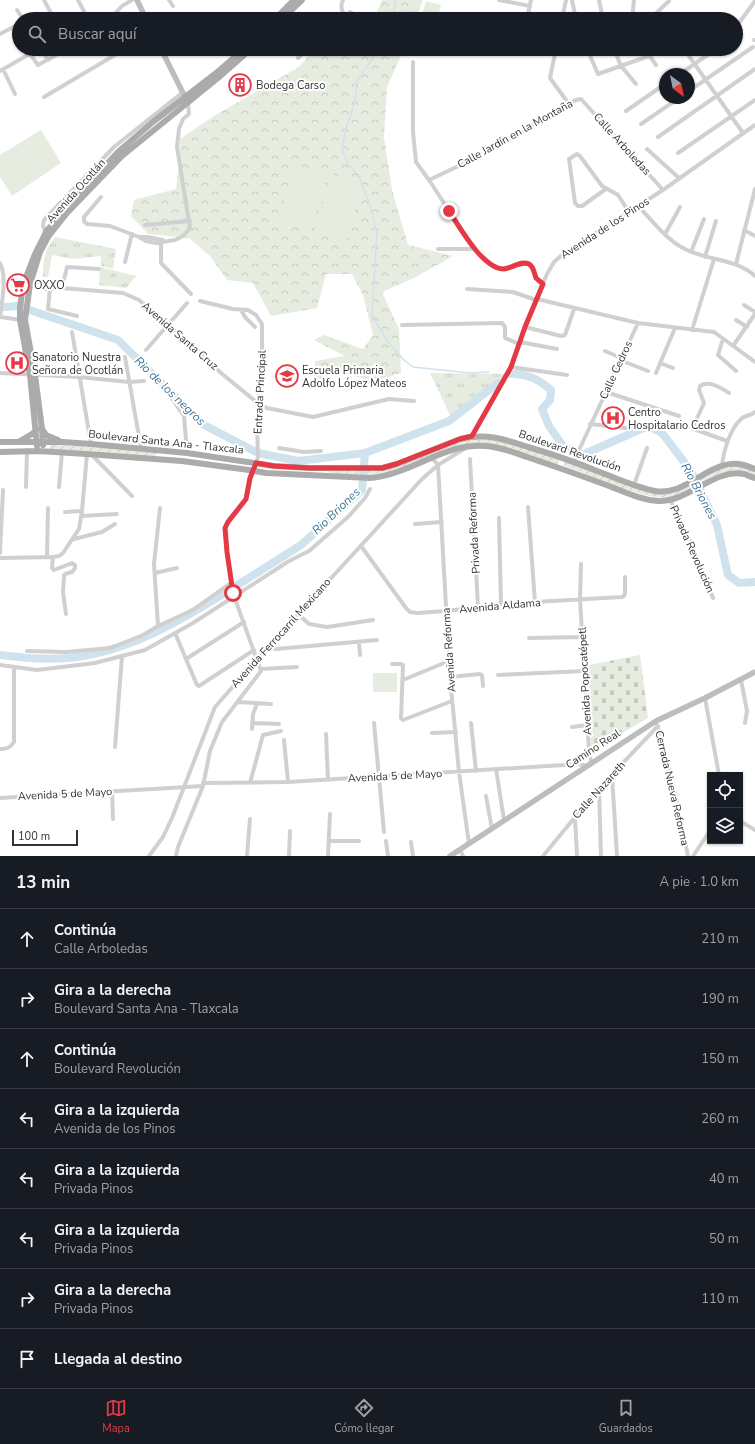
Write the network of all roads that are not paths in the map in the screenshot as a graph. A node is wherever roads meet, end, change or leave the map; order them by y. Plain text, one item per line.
1 (44, 0) edge
2 (78, 0) edge
3 (132, 0) edge
4 (137, 0) edge
5 (170, 0) edge
6 (294, 0) edge
7 (302, 0) edge
8 (342, 0) edge
9 (499, 0) edge
10 (531, 0) edge
11 (566, 0) edge
12 (572, 0) edge
13 (599, 0) edge
14 (634, 0) edge
15 (755, 1) edge
16 (669, 2) dead end
17 (173, 6) dead end
18 (530, 6) junction
19 (50, 12) edge
20 (84, 12) edge
21 (116, 12) edge
22 (143, 12) edge
23 (282, 12) edge
24 (289, 12) edge
25 (344, 12) edge
26 (529, 12) edge
27 (563, 12) edge
28 (575, 12) edge
29 (602, 12) edge
30 (633, 12) edge
31 (657, 12) edge
32 (743, 17) edge
33 (12, 28) edge
34 (0, 34) edge
35 (753, 47) dead end
36 (743, 54) edge
37 (26, 56) edge
38 (31, 56) edge
39 (45, 56) edge
40 (55, 56) edge
41 (113, 56) edge
42 (164, 56) edge
43 (236, 56) edge
44 (243, 56) edge
45 (555, 56) edge
46 (590, 56) edge
47 (617, 56) edge
48 (649, 56) joint
49 (689, 56) dead end
50 (706, 56) edge
51 (740, 56) edge
52 (48, 60) junction
53 (413, 62) dead end
54 (694, 64) junction
55 (656, 65) dead end
56 (621, 66) junction
57 (688, 68) edge
58 (755, 69) edge
59 (2, 70) edge
60 (705, 80) junction
61 (636, 84) dead end
62 (695, 87) edge
63 (659, 88) edge
64 (15, 94) dead end
65 (717, 96) junction
66 (44, 97) dead end
67 (185, 97) junction
68 (581, 99) joint
69 (755, 100) edge
70 (569, 104) junction
71 (670, 104) edge
72 (626, 111) dead end
73 (731, 116) junction
74 (642, 124) dead end
75 (755, 125) edge
76 (743, 133) junction
77 (658, 137) dead end
78 (647, 149) dead end
79 (678, 153) dead end
80 (679, 178) junction
81 (429, 180) junction
82 (606, 189) junction
83 (663, 190) junction
84 (755, 192) edge
85 (101, 197) dead end
86 (638, 206) junction
87 (680, 206) dead end
88 (629, 212) junction
89 (704, 219) dead end
90 (190, 221) junction
91 (716, 221) dead end
92 (145, 225) dead end
93 (744, 230) junction
94 (132, 234) junction
95 (664, 234) junction
96 (755, 236) edge
97 (163, 241) junction
98 (438, 249) dead end
99 (474, 250) junction
100 (691, 252) junction
101 (705, 257) junction
102 (714, 259) junction
103 (125, 262) dead end
104 (0, 263) edge
105 (736, 264) junction
106 (99, 269) dead end
107 (2, 272) edge
108 (755, 276) edge
109 (543, 284) junction
110 (50, 288) junction
111 (62, 288) junction
112 (42, 289) dead end
113 (467, 289) dead end
114 (191, 294) dead end
115 (537, 300) junction
116 (24, 301) junction
117 (200, 302) dead end
118 (187, 303) dead end
119 (744, 305) dead end
120 (574, 309) junction
121 (240, 310) junction
122 (755, 313) edge
123 (78, 316) dead end
124 (0, 317) edge
125 (23, 320) junction
126 (736, 320) dead end
127 (638, 323) junction
128 (168, 326) junction
129 (402, 326) dead end
130 (255, 327) dead end
131 (525, 327) junction
132 (747, 327) junction
133 (675, 328) junction
134 (692, 330) junction
135 (72, 332) dead end
136 (724, 339) junction
137 (520, 343) junction
138 (734, 346) junction
139 (557, 349) dead end
140 (146, 350) dead end
141 (605, 351) dead end
142 (125, 357) dead end
143 (621, 359) junction
144 (755, 362) edge
145 (660, 363) junction
146 (511, 367) junction
147 (673, 368) dead end
148 (648, 371) dead end
149 (736, 371) dead end
150 (656, 372) dead end
151 (0, 374) edge
152 (33, 375) junction
153 (567, 376) dead end
154 (79, 377) junction
155 (144, 381) dead end
156 (129, 382) junction
157 (606, 392) junction
158 (729, 393) dead end
159 (171, 397) dead end
160 (414, 401) dead end
161 (259, 404) junction
162 (755, 412) edge
163 (679, 416) dead end
164 (590, 424) junction
165 (626, 428) dead end
166 (39, 429) junction
167 (472, 436) junction
168 (727, 441) junction
169 (0, 442) edge
170 (19, 442) junction
171 (40, 442) junction
172 (64, 442) junction
173 (91, 444) junction
174 (141, 448) junction
175 (279, 448) dead end
176 (466, 448) junction
177 (647, 448) dead end
178 (27, 451) junction
179 (41, 451) junction
180 (321, 451) dead end
181 (0, 452) edge
182 (62, 452) junction
183 (178, 452) junction
184 (187, 453) junction
185 (89, 454) junction
186 (562, 457) junction
187 (432, 458) junction
188 (575, 458) junction
189 (470, 459) dead end
190 (161, 460) junction
191 (257, 460) junction
192 (438, 465) junction
193 (558, 467) junction
194 (722, 467) junction
195 (310, 468) junction
196 (328, 468) junction
197 (377, 468) joint
198 (755, 469) edge
199 (253, 471) junction
200 (310, 476) junction
201 (328, 477) junction
202 (377, 477) joint
203 (755, 478) edge
204 (634, 485) junction
205 (26, 487) dead end
206 (60, 487) dead end
207 (370, 489) dead end
208 (3, 490) dead end
209 (132, 496) dead end
210 (670, 500) junction
211 (528, 507) dead end
212 (48, 508) dead end
213 (160, 508) dead end
214 (65, 512) dead end
215 (82, 513) junction
216 (1, 514) edge
217 (117, 514) dead end
218 (499, 518) dead end
219 (442, 522) junction
220 (115, 524) dead end
221 (415, 524) dead end
222 (73, 539) junction
223 (361, 546) junction
224 (0, 553) edge
225 (47, 557) junction
226 (53, 557) junction
227 (0, 558) edge
228 (581, 564) dead end
229 (177, 568) dead end
230 (155, 573) junction
231 (625, 577) dead end
232 (231, 583) junction
233 (234, 597) junction
234 (713, 598) dead end
235 (580, 599) junction
236 (535, 602) junction
237 (501, 604) junction
238 (478, 607) junction
239 (446, 611) junction
240 (66, 614) dead end
241 (298, 614) junction
242 (373, 620) dead end
243 (244, 622) junction
244 (158, 626) junction
245 (175, 633) junction
246 (582, 637) junction
247 (528, 638) dead end
248 (377, 640) dead end
249 (359, 642) junction
250 (268, 648) junction
251 (254, 650) junction
252 (28, 651) dead end
253 (360, 655) dead end
254 (122, 656) junction
255 (186, 659) junction
256 (257, 659) junction
257 (449, 661) junction
258 (0, 664) edge
259 (392, 664) dead end
260 (297, 666) dead end
261 (14, 667) junction
262 (261, 669) junction
263 (584, 670) junction
264 (755, 672) edge
265 (498, 675) dead end
266 (450, 677) junction
267 (403, 680) junction
268 (741, 680) junction
269 (483, 686) dead end
270 (705, 698) junction
271 (452, 701) junction
272 (238, 702) junction
273 (257, 704) junction
274 (271, 704) dead end
275 (252, 723) junction
276 (374, 723) dead end
277 (471, 723) dead end
278 (745, 723) dead end
279 (279, 724) dead end
280 (657, 724) junction
281 (588, 726) junction
282 (572, 727) dead end
283 (252, 729) dead end
284 (281, 731) dead end
285 (456, 732) junction
286 (432, 733) dead end
287 (326, 734) dead end
288 (284, 740) dead end
289 (115, 747) dead end
290 (0, 749) edge
291 (591, 762) junction
292 (586, 766) junction
293 (496, 770) junction
294 (476, 771) junction
295 (460, 772) junction
296 (718, 772) edge
297 (612, 774) junction
298 (380, 777) junction
299 (328, 779) junction
300 (288, 782) junction
301 (250, 783) junction
302 (203, 785) junction
303 (184, 787) junction
304 (599, 788) junction
305 (112, 791) junction
306 (486, 796) dead end
307 (0, 798) edge
308 (330, 814) dead end
309 (575, 817) junction
310 (113, 819) dead end
311 (250, 819) dead end
312 (504, 820) junction
313 (743, 823) edge
314 (492, 829) junction
315 (755, 830) edge
316 (290, 831) dead end
317 (384, 832) dead end
318 (707, 835) edge
319 (329, 840) junction
320 (359, 841) dead end
321 (386, 841) dead end
322 (411, 842) dead end
323 (469, 844) junction
324 (460, 850) junction
325 (149, 856) edge
326 (176, 856) edge
327 (247, 856) edge
328 (289, 856) edge
329 (328, 856) edge
330 (388, 856) edge
331 (413, 856) edge
332 (450, 856) edge
333 (463, 856) edge
334 (543, 856) edge
335 (577, 856) edge
336 (602, 856) edge
337 (618, 856) edge
338 (688, 856) edge
339 (693, 856) edge

1 - 19 street
2 - 20 street
3 - 21 street
4 - 22 main road
5 - 17 street
6 - 23 main road
7 - 24 main road
8 - 25 street
9 - 18 street
10 - 18 street
11 - 27 street
12 - 28 street
13 - 29 street
14 - 30 street
15 - 32 street
16 - 31 street
18 - 26 street
33 - 34 street
35 - 36 street
37 - 59 street
38 - 52 street
39 - 52 street
40 - 52 street
41 - 66 street
42 - 67 main road
43 - 67 main road, Avenida Ocotlán
44 - 67 main road, Avenida Ocotlán
45 - 70 street
46 - 56 street
47 - 56 street
48 - 55 street
48 - 56 street
49 - 54 street
50 - 54 street
51 - 60 street
53 - 81 street
54 - 57 street
54 - 60 street
56 - 61 street
58 - 65 street
59 - 64 street
60 - 62 street
60 - 65 street
63 - 72 street
65 - 73 street
65 - 77 street
67 - 90 street
67 - 116 main road, Avenida Ocotlán
67 - 116 main road, Avenida Ocotlán
68 - 70 street, Calle Jardín en la Montaña
68 - 83 street, Calle Arboledas
69 - 73 street
70 - 81 street, Calle Jardín en la Montaña
71 - 74 street
73 - 76 street
73 - 79 street
75 - 76 street, Avenida de los Pinos
76 - 80 street, Avenida de los Pinos
78 - 80 street
80 - 83 street, Avenida de los Pinos
81 - 99 street
82 - 82 street
82 - 88 street
83 - 86 street, Avenida de los Pinos
84 - 93 street
85 - 94 street
86 - 88 street, Avenida de los Pinos
86 - 95 street
87 - 95 street
88 - 109 street, Avenida de los Pinos
89 - 100 street
90 - 92 street
90 - 97 street
91 - 101 street
93 - 96 street
93 - 105 street
94 - 97 street
94 - 103 street
95 - 100 street
97 - 114 street
98 - 99 street
99 - 109 street
100 - 101 street
101 - 102 street
102 - 105 street
102 - 134 street
104 - 107 street
105 - 108 street
106 - 111 street
107 - 124 street
109 - 115 street, Avenida de los Pinos
110 - 111 street, Avenida Santa Cruz
110 - 112 street, Avenida Santa Cruz
110 - 123 street
111 - 128 street, Avenida Santa Cruz
113 - 115 street
115 - 120 street
115 - 131 street, Avenida de los Pinos
116 - 125 main road, Avenida Ocotlán
117 - 121 street
118 - 128 street
119 - 122 street
120 - 127 street
120 - 131 street
121 - 130 street
121 - 161 street, Entrada Principal
122 - 132 street
124 - 125 street
125 - 152 main road, Avenida Ocotlán
126 - 132 street
127 - 133 street
127 - 143 street, Calle Cedros
128 - 140 street
128 - 161 street, Avenida Santa Cruz
129 - 137 street
131 - 137 street, Avenida de los Pinos
132 - 138 street
133 - 134 street
133 - 145 street
134 - 136 street
135 - 154 street
136 - 138 street
136 - 149 street
137 - 139 street
137 - 146 street, Avenida de los Pinos
138 - 144 street
141 - 143 street
142 - 156 street
143 - 148 street
143 - 157 street, Calle Cedros
145 - 147 street
145 - 150 street
146 - 153 street
146 - 167 street, Avenida de los Pinos
151 - 152 street
152 - 154 street
152 - 166 main road, Avenida Ocotlán
154 - 156 street
154 - 173 street
155 - 156 street
156 - 174 street
157 - 163 street
157 - 164 street, Calle Cedros
158 - 168 street
159 - 184 street
160 - 161 street
161 - 191 street, Entrada Principal
162 - 168 street
164 - 165 street
164 - 188 street, Calle Cedros
166 - 170 main road
166 - 171 main road, Avenida Ocotlán
166 - 172 main road
167 - 186 main road, Boulevard Revolución
167 - 197 main road, Boulevard Revolución
168 - 194 street
169 - 170 main road, Boulevard Santa Ana - Tlaxcala
170 - 171 main road, Boulevard Santa Ana - Tlaxcala
171 - 172 main road, Boulevard Santa Ana - Tlaxcala
171 - 179 main road, Avenida Ocotlán
172 - 173 main road, Boulevard Santa Ana - Tlaxcala
173 - 174 main road, Boulevard Santa Ana - Tlaxcala
174 - 183 main road, Boulevard Santa Ana - Tlaxcala
175 - 180 street
176 - 187 main road, Boulevard Revolución
176 - 192 street, Avenida Ferrocarril Mexicano
176 - 193 main road, Boulevard Revolución
177 - 204 street
178 - 179 main road, Boulevard Santa Ana - Tlaxcala
178 - 181 main road, Boulevard Santa Ana - Tlaxcala
178 - 205 street
179 - 182 main road, Boulevard Santa Ana - Tlaxcala
182 - 185 main road, Boulevard Santa Ana - Tlaxcala
182 - 206 street
183 - 184 main road, Boulevard Santa Ana - Tlaxcala
183 - 190 main road
184 - 191 main road, Boulevard Santa Ana - Tlaxcala
185 - 190 main road, Boulevard Santa Ana - Tlaxcala
185 - 209 street
185 - 215 street
186 - 188 main road, Boulevard Revolución
186 - 193 main road
187 - 192 street
187 - 202 main road, Boulevard Revolución
188 - 204 main road, Boulevard Revolución
189 - 238 street, Privada Reforma
190 - 199 main road, Boulevard Santa Ana - Tlaxcala
191 - 195 main road, Boulevard Santa Ana - Tlaxcala
191 - 199 street, Entrada Principal
192 - 219 street, Avenida Reforma
192 - 223 street, Avenida Ferrocarril Mexicano
193 - 210 main road, Boulevard Revolución
194 - 198 main road, Boulevard Revolución
194 - 204 main road, Boulevard Revolución
195 - 196 main road, Boulevard Santa Ana - Tlaxcala
195 - 200 main road
196 - 197 main road, Boulevard Santa Ana - Tlaxcala
196 - 201 main road
199 - 200 main road, Boulevard Santa Ana - Tlaxcala
199 - 232 street
200 - 201 main road, Boulevard Santa Ana - Tlaxcala
201 - 202 main road, Boulevard Santa Ana - Tlaxcala
203 - 210 main road, Boulevard Revolución
207 - 233 street
208 - 216 street
210 - 234 street, Privada Revolución
211 - 236 street
212 - 225 street
213 - 230 street
214 - 215 street
215 - 217 street
215 - 222 street
216 - 224 street
218 - 237 street
219 - 221 street
219 - 239 street, Avenida Reforma
220 - 222 street
222 - 226 street
223 - 239 street, Avenida Aldama
223 - 241 street, Avenida Ferrocarril Mexicano
225 - 226 street
225 - 227 street
226 - 240 street
228 - 235 street, Avenida Popocatépetl
229 - 230 street
230 - 244 street
231 - 235 street, Avenida Aldama
232 - 233 street
232 - 244 street
233 - 243 street
233 - 245 street
235 - 236 street, Avenida Aldama
235 - 246 street, Avenida Popocatépetl
236 - 237 street, Avenida Aldama
237 - 238 street, Avenida Aldama
238 - 239 street, Avenida Aldama
239 - 257 street, Avenida Reforma
241 - 242 street
241 - 250 street, Avenida Ferrocarril Mexicano
243 - 251 street
243 - 255 street
244 - 252 street
245 - 254 street
245 - 255 street
246 - 247 street
246 - 263 street, Avenida Popocatépetl
248 - 249 street
249 - 250 street
249 - 253 street
250 - 256 street, Avenida Ferrocarril Mexicano
251 - 255 street
251 - 256 street
254 - 261 street
254 - 289 street
256 - 262 street
256 - 303 street, Avenida Ferrocarril Mexicano
257 - 266 street, Avenida Reforma
257 - 267 street
258 - 261 street
259 - 267 street
260 - 262 street
261 - 290 street
262 - 272 street
263 - 265 street
263 - 281 street, Avenida Popocatépetl
264 - 268 main road, Camino Real
266 - 269 street
266 - 271 street, Avenida Reforma
267 - 271 street
268 - 270 main road, Camino Real
268 - 278 street
270 - 280 main road, Camino Real
270 - 296 street
271 - 285 street, Avenida Reforma
272 - 273 street
272 - 302 street
273 - 274 street
273 - 275 street
275 - 279 street
275 - 283 street
276 - 298 street
277 - 294 street
280 - 291 main road, Camino Real
280 - 297 street, Calle Nazareth
280 - 338 street, Cerrada Nueva Reforma
281 - 282 street
281 - 291 street, Avenida Popocatépetl
284 - 301 street
285 - 286 street
285 - 295 street, Avenida Reforma
287 - 299 street
288 - 300 street
291 - 292 main road, Camino Real
292 - 293 street, Avenida 5 de Mayo
292 - 312 main road, Camino Real
293 - 294 street, Avenida 5 de Mayo
293 - 312 street
294 - 295 street, Avenida 5 de Mayo
295 - 298 street, Avenida 5 de Mayo
295 - 323 street, Avenida Reforma
297 - 304 street, Calle Nazareth
297 - 337 street
298 - 299 street, Avenida 5 de Mayo
298 - 317 street
299 - 300 street, Avenida 5 de Mayo
300 - 301 street, Avenida 5 de Mayo
301 - 302 street, Avenida 5 de Mayo
302 - 303 street, Avenida 5 de Mayo
302 - 326 street
303 - 305 street, Avenida 5 de Mayo
303 - 325 street, Avenida Ferrocarril Mexicano
304 - 309 street, Calle Nazareth
304 - 336 street
305 - 307 street, Avenida 5 de Mayo
305 - 310 street
306 - 314 street
308 - 319 street
309 - 334 street, Calle Nazareth
309 - 335 street
311 - 327 street
312 - 314 main road, Camino Real
313 - 315 street
314 - 323 main road, Camino Real
316 - 328 street
318 - 339 street
319 - 320 street
319 - 329 street
321 - 330 street
322 - 331 street
323 - 324 main road, Camino Real
324 - 332 main road, Camino Real
324 - 333 street

